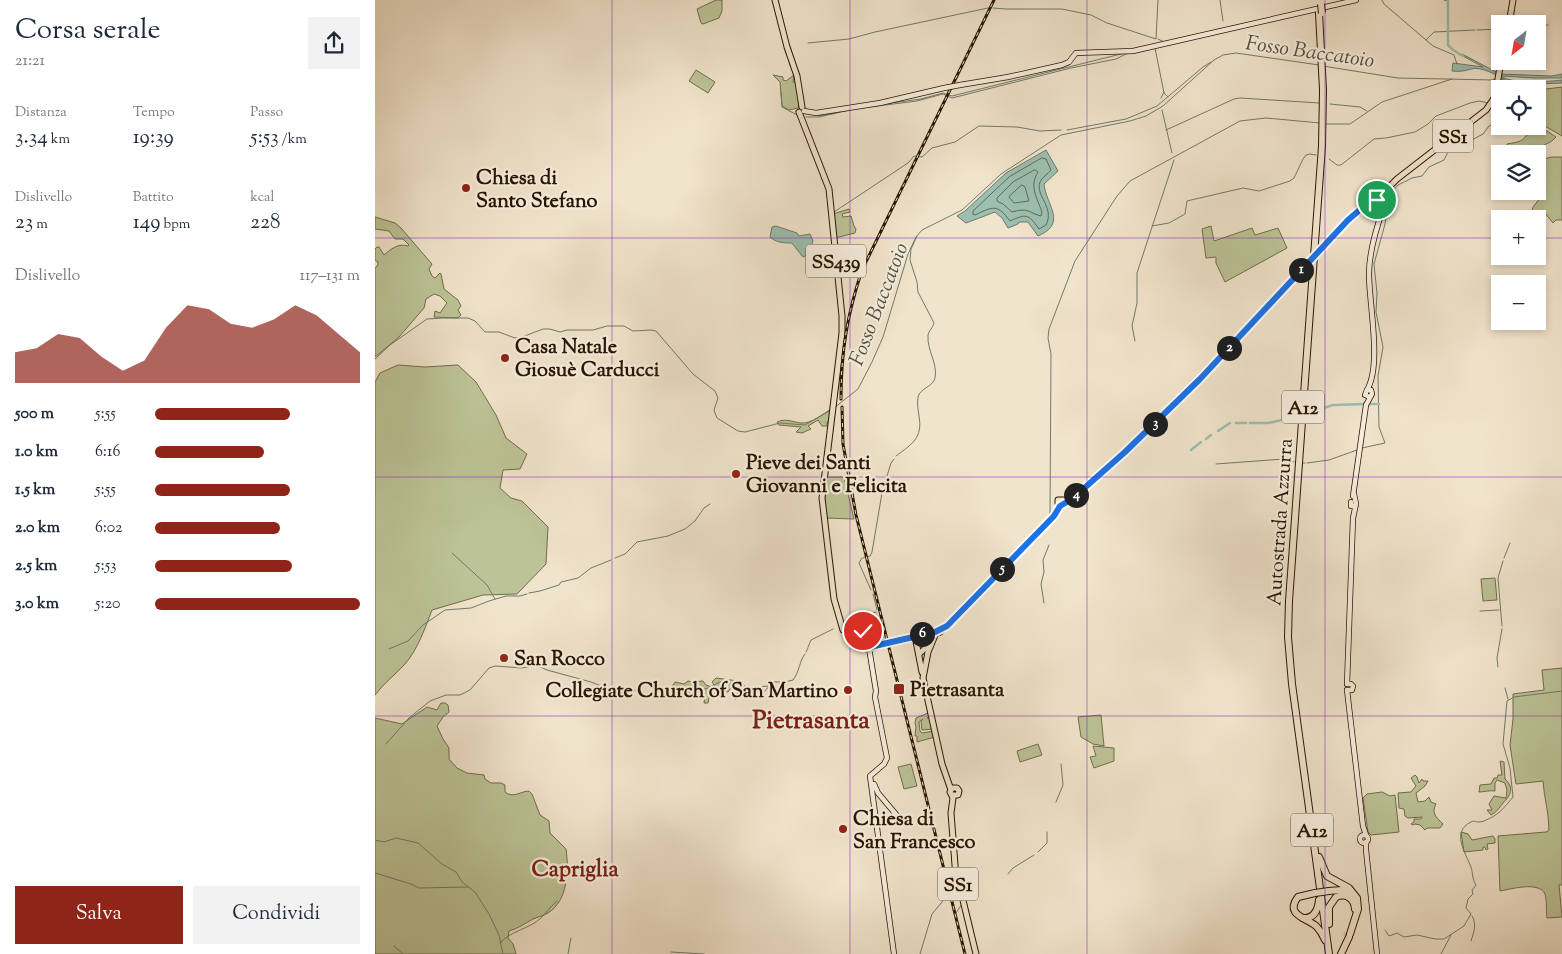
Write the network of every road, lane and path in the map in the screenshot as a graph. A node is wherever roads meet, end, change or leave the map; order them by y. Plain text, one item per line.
1 (775, 0) edge
2 (1356, 0) edge
3 (1513, 0) edge
4 (1320, 2) edge
5 (1510, 15) edge
6 (1499, 70) edge
7 (802, 111) junction
8 (1380, 199) junction
9 (938, 632) junction
10 (915, 637) junction
11 (931, 644) junction
12 (869, 647) junction
13 (919, 654) junction
14 (923, 678) junction
15 (1296, 707) junction
16 (875, 793) junction
17 (877, 823) junction
18 (1319, 856) junction
19 (1320, 884) junction
20 (1315, 893) junction
21 (1355, 914) junction
22 (1329, 936) junction
23 (894, 953) edge
24 (1341, 953) edge
25 (1378, 953) edge
26 (976, 954) edge
27 (1330, 954) edge

1 - 7 main road, SS439
2 - 7 main road, bridge
3 - 5 main road
4 - 15 highway, Autostrada Azzurra / A12, bridge
6 - 8 main road, SS1
7 - 12 main road, SS439
8 - 9 main road, SS1, bridge
8 - 25 main road
9 - 10 main road
9 - 11 main road
10 - 12 main road
10 - 13 main road
11 - 13 main road
11 - 14 main road
12 - 16 main road
13 - 14 main road
14 - 26 main road, SS1
15 - 18 highway, Autostrada Azzurra / A12
15 - 19 highway, Autostrada Azzurra / A12
16 - 17 main road
16 - 17 main road
17 - 23 main road
18 - 21 highway
18 - 22 highway, Autostrada Azzurra / A12
19 - 20 highway
19 - 27 highway, Autostrada Azzurra / A12
20 - 21 highway, bridge
20 - 27 highway
21 - 22 highway
21 - 24 highway
22 - 27 highway, Autostrada Azzurra / A12

